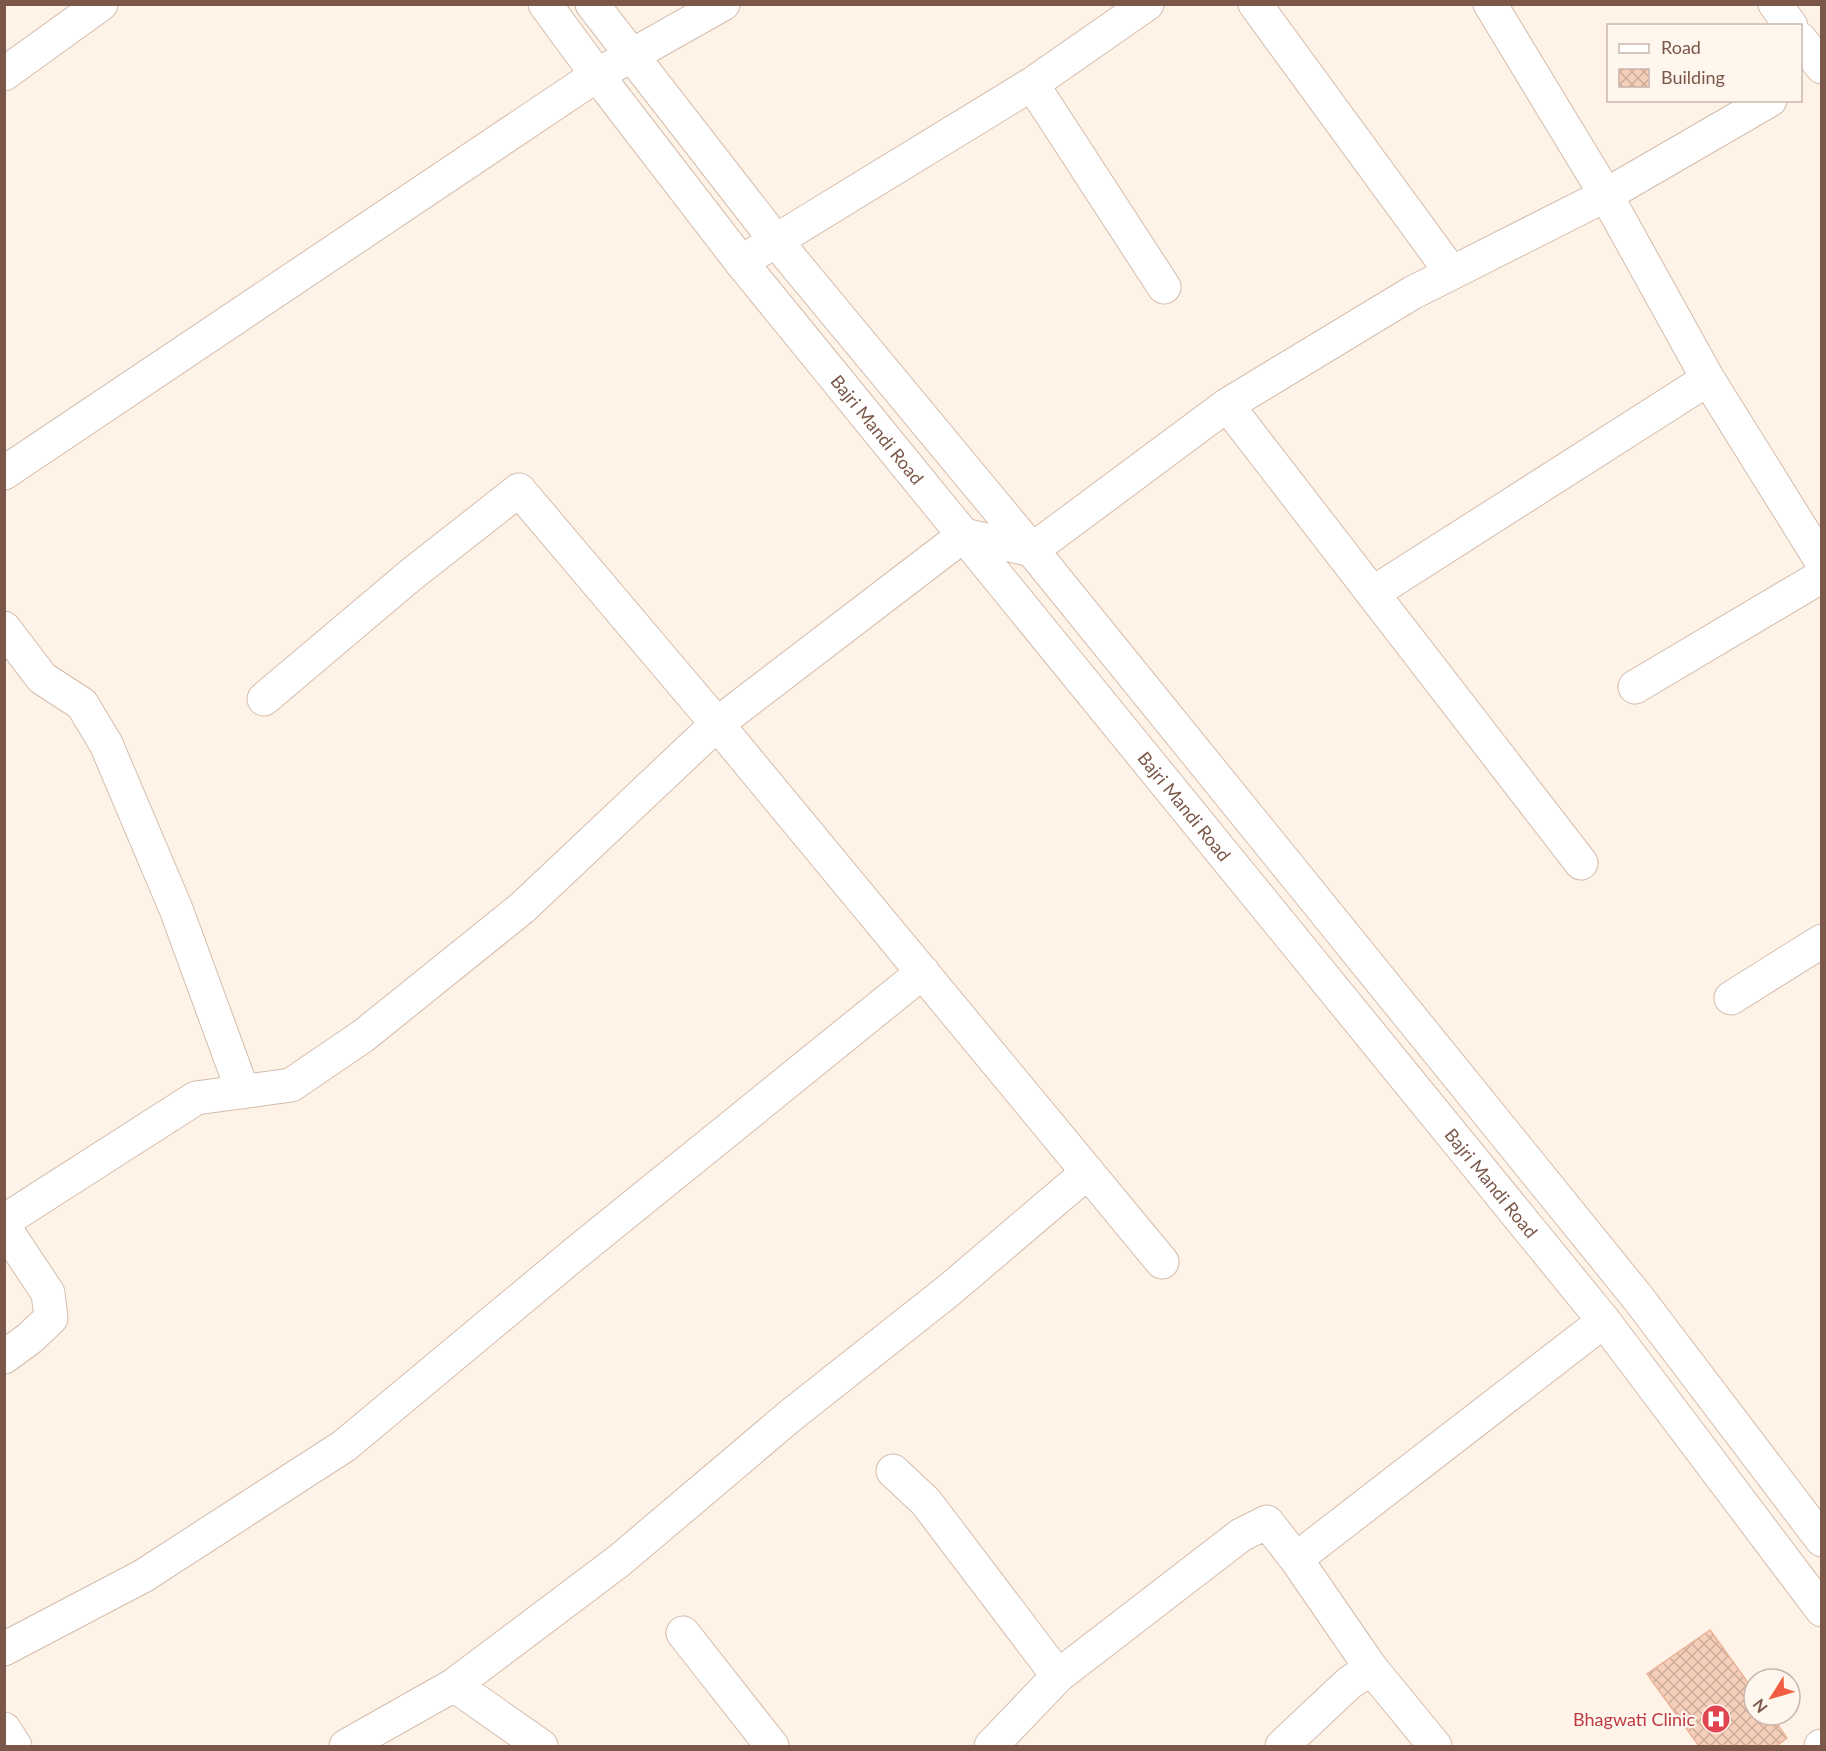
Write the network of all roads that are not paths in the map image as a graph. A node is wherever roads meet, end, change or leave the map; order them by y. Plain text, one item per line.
1 (100, 4) edge
2 (545, 4) edge
3 (592, 4) edge
4 (723, 4) edge
5 (1147, 4) edge
6 (1255, 4) edge
7 (1490, 4) edge
8 (1775, 4) edge
9 (1790, 24) edge
10 (1802, 42) edge
11 (631, 56) junction
12 (1821, 69) edge
13 (4, 74) edge
14 (597, 75) junction
15 (1802, 82) edge
16 (1032, 84) junction
17 (1767, 102) edge
18 (1606, 195) junction
19 (776, 241) junction
20 (741, 262) junction
21 (1451, 272) junction
22 (1164, 287) dead end
23 (1708, 379) junction
24 (1227, 405) junction
25 (4, 473) edge
26 (964, 536) junction
27 (1032, 550) junction
28 (1821, 562) edge
29 (1821, 576) edge
30 (1374, 593) junction
31 (4, 628) edge
32 (1635, 687) dead end
33 (264, 699) dead end
34 (717, 724) junction
35 (1581, 863) dead end
36 (1821, 941) edge
37 (923, 972) junction
38 (1731, 998) dead end
39 (243, 1092) junction
40 (1088, 1172) junction
41 (4, 1221) edge
42 (4, 1227) edge
43 (1162, 1262) dead end
44 (1604, 1321) junction
45 (4, 1357) edge
46 (893, 1471) dead end
47 (1821, 1540) edge
48 (1296, 1559) junction
49 (1821, 1610) edge
50 (683, 1633) dead end
51 (4, 1649) edge
52 (1371, 1668) junction
53 (1058, 1676) junction
54 (454, 1685) junction
55 (4, 1729) edge
56 (15, 1746) edge
57 (346, 1746) edge
58 (541, 1746) edge
59 (772, 1746) edge
60 (991, 1746) edge
61 (1282, 1746) edge
62 (1435, 1746) edge

1 - 13 street
2 - 14 street, Bajri Mandi Road
3 - 11 street
4 - 11 street
5 - 16 street
6 - 21 street
7 - 18 street
8 - 9 street
10 - 12 street
11 - 14 street
11 - 19 street
12 - 15 street
14 - 20 street, Bajri Mandi Road
14 - 25 street
16 - 19 street
16 - 22 street
17 - 18 street
18 - 21 street
18 - 23 street
19 - 20 street
19 - 27 street
20 - 26 street, Bajri Mandi Road
21 - 24 street
23 - 28 street
23 - 30 street
24 - 27 street
24 - 30 street
26 - 27 street
26 - 34 street
26 - 44 street, Bajri Mandi Road
27 - 47 street
29 - 32 street
30 - 35 street
31 - 39 street
33 - 34 street
34 - 37 street
34 - 39 street
36 - 38 street
37 - 40 street
37 - 51 street
39 - 41 street
40 - 43 street
40 - 54 street
42 - 45 street
44 - 48 street
44 - 49 street, Bajri Mandi Road
46 - 53 street
48 - 52 street
48 - 53 street
50 - 59 street
52 - 61 street
52 - 62 street
53 - 60 street
54 - 57 street
54 - 58 street
55 - 56 street

